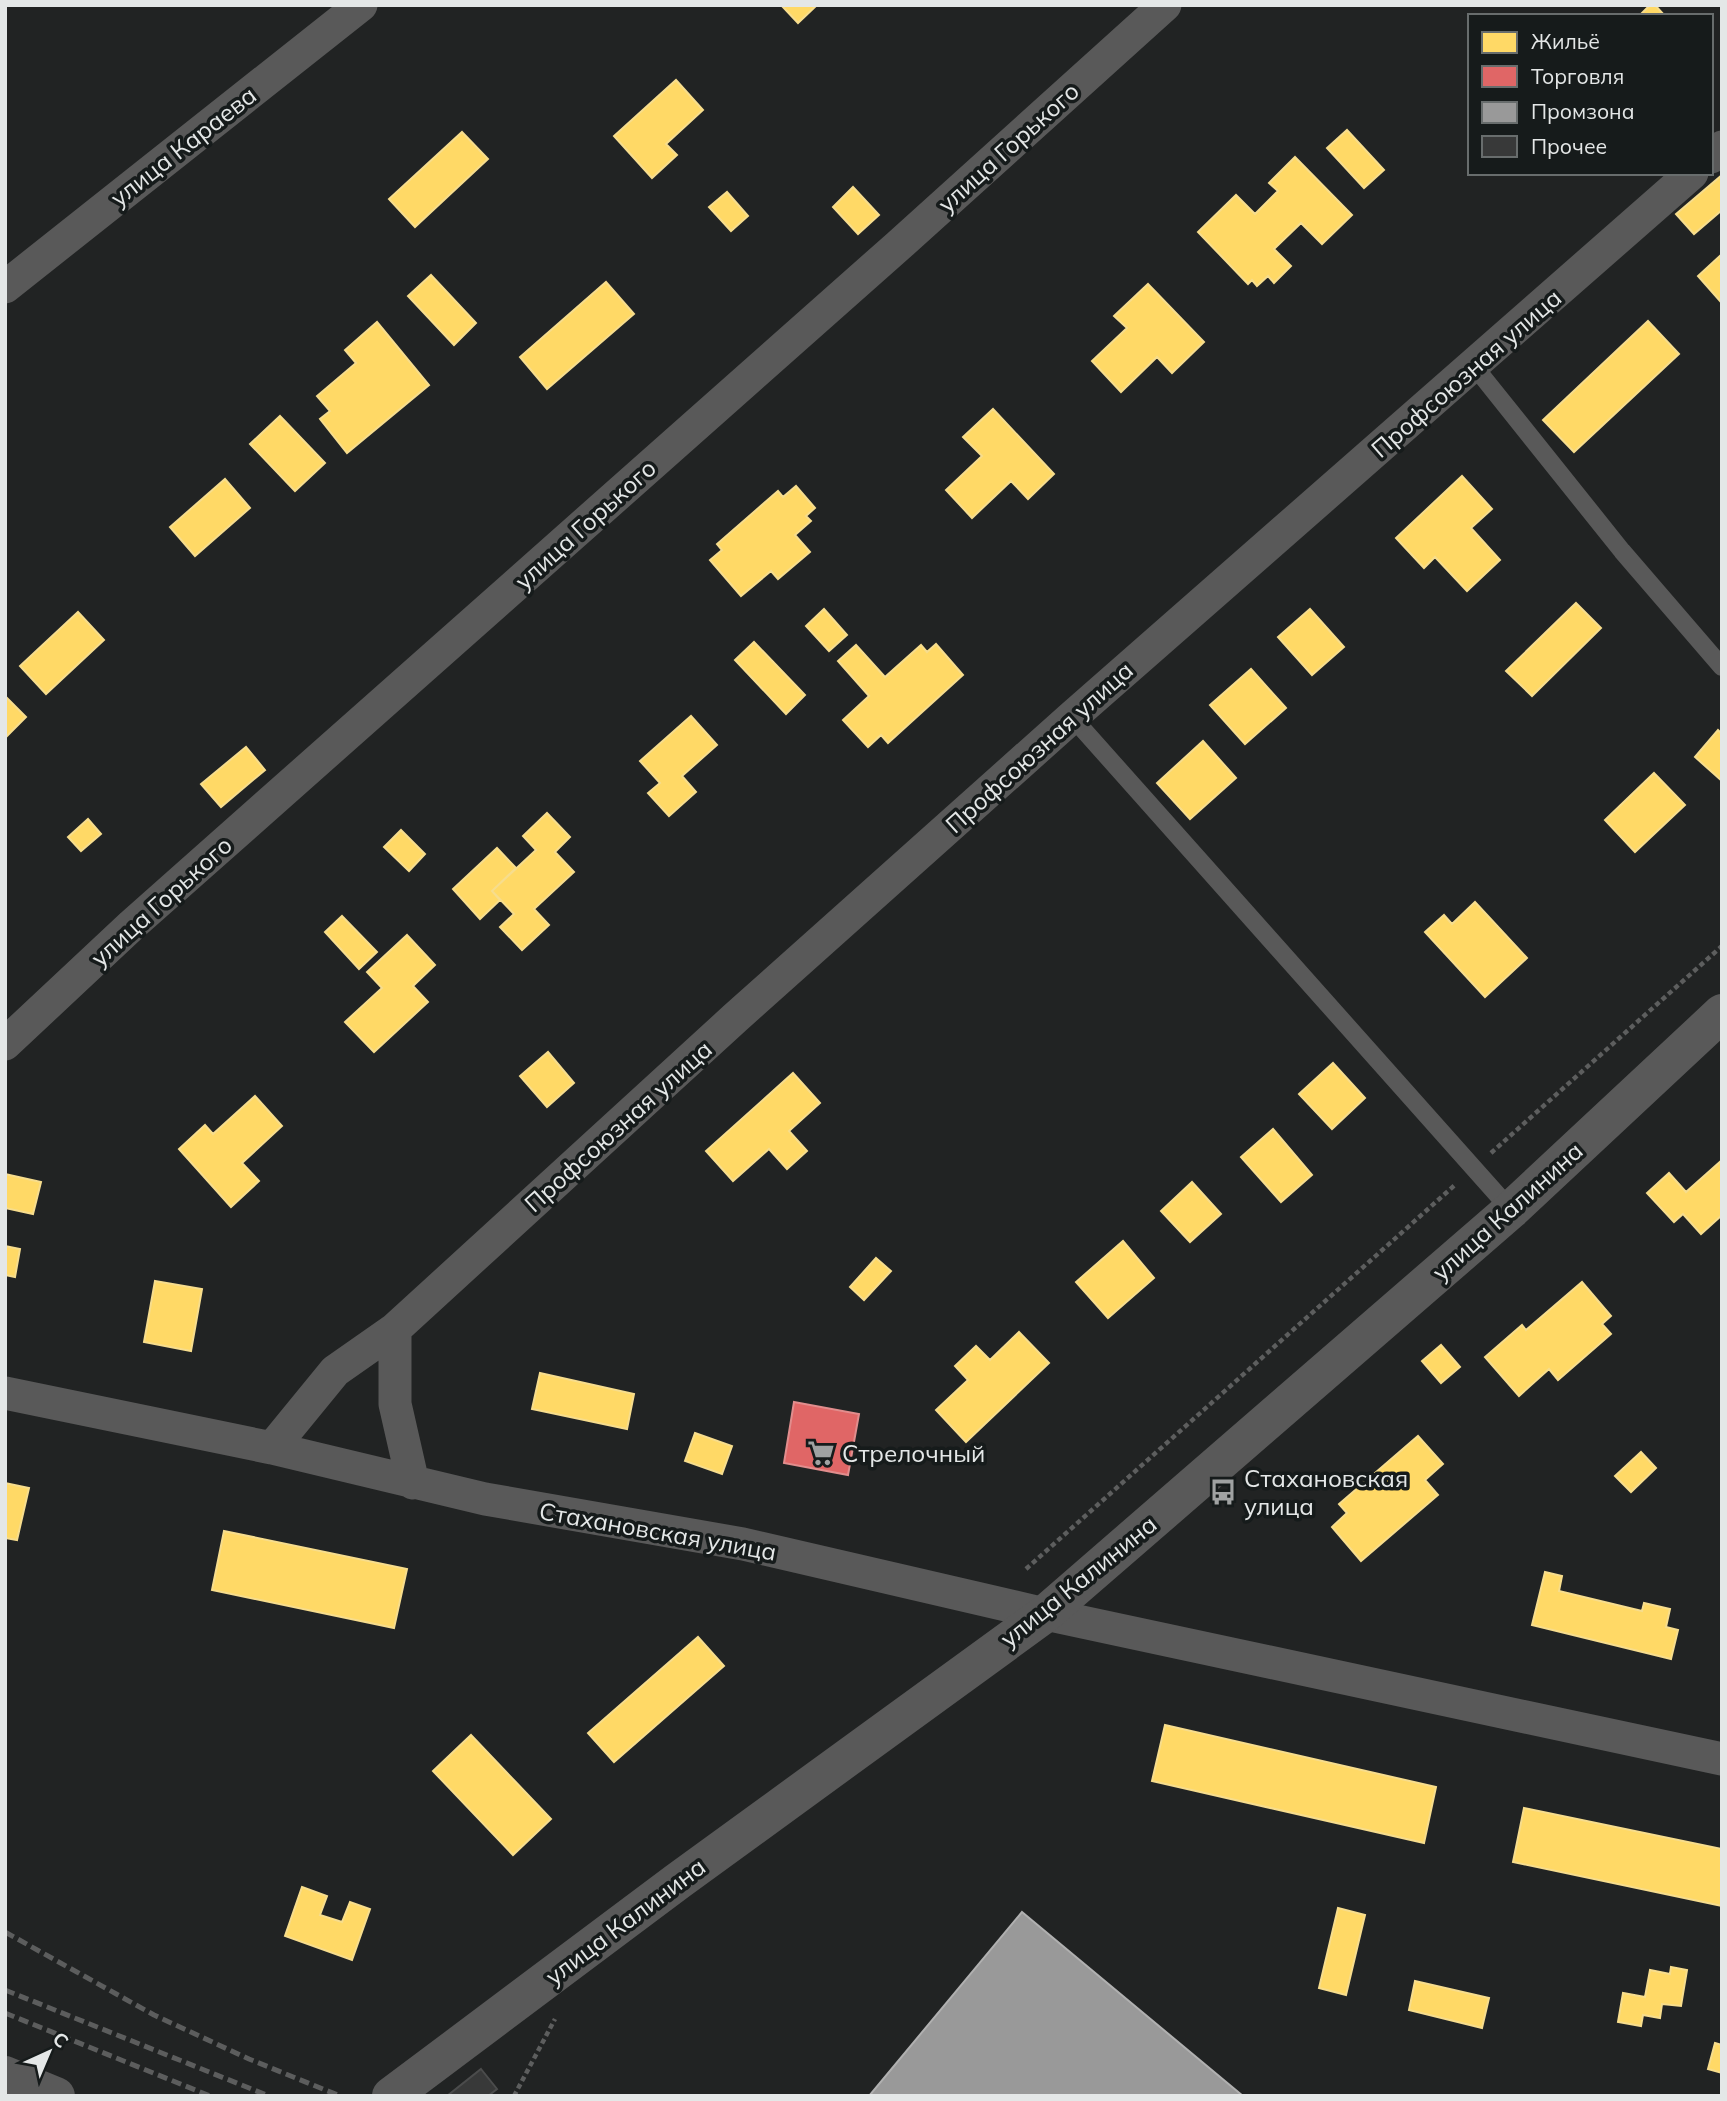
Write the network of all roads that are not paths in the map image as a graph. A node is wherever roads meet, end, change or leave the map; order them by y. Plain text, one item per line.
1 (361, 5) edge
2 (1165, 5) edge
3 (1690, 175) edge
4 (5, 287) edge
5 (1474, 366) junction
6 (1722, 667) edge
7 (1072, 716) junction
8 (1722, 1013) edge
9 (5, 1044) edge
10 (1511, 1210) junction
11 (395, 1329) junction
12 (5, 1393) edge
13 (272, 1448) junction
14 (413, 1483) junction
15 (1045, 1614) junction
16 (1722, 1759) edge
17 (5, 2075) edge
18 (56, 2096) edge
19 (391, 2096) edge

1 - 4 street, улица Караева
2 - 9 street, улица Горького
3 - 5 street, Профсоюзная улица
5 - 6 lane
5 - 7 street, Профсоюзная улица
7 - 10 lane
7 - 11 street, Профсоюзная улица
8 - 10 street, улица Калинина
10 - 15 street, улица Калинина
11 - 13 street, Профсоюзная улица
11 - 14 street
12 - 13 street, Стахановская улица
13 - 14 street, Стахановская улица
14 - 15 street, Стахановская улица
15 - 16 street, Стахановская улица
15 - 19 street, улица Калинина
17 - 18 street

